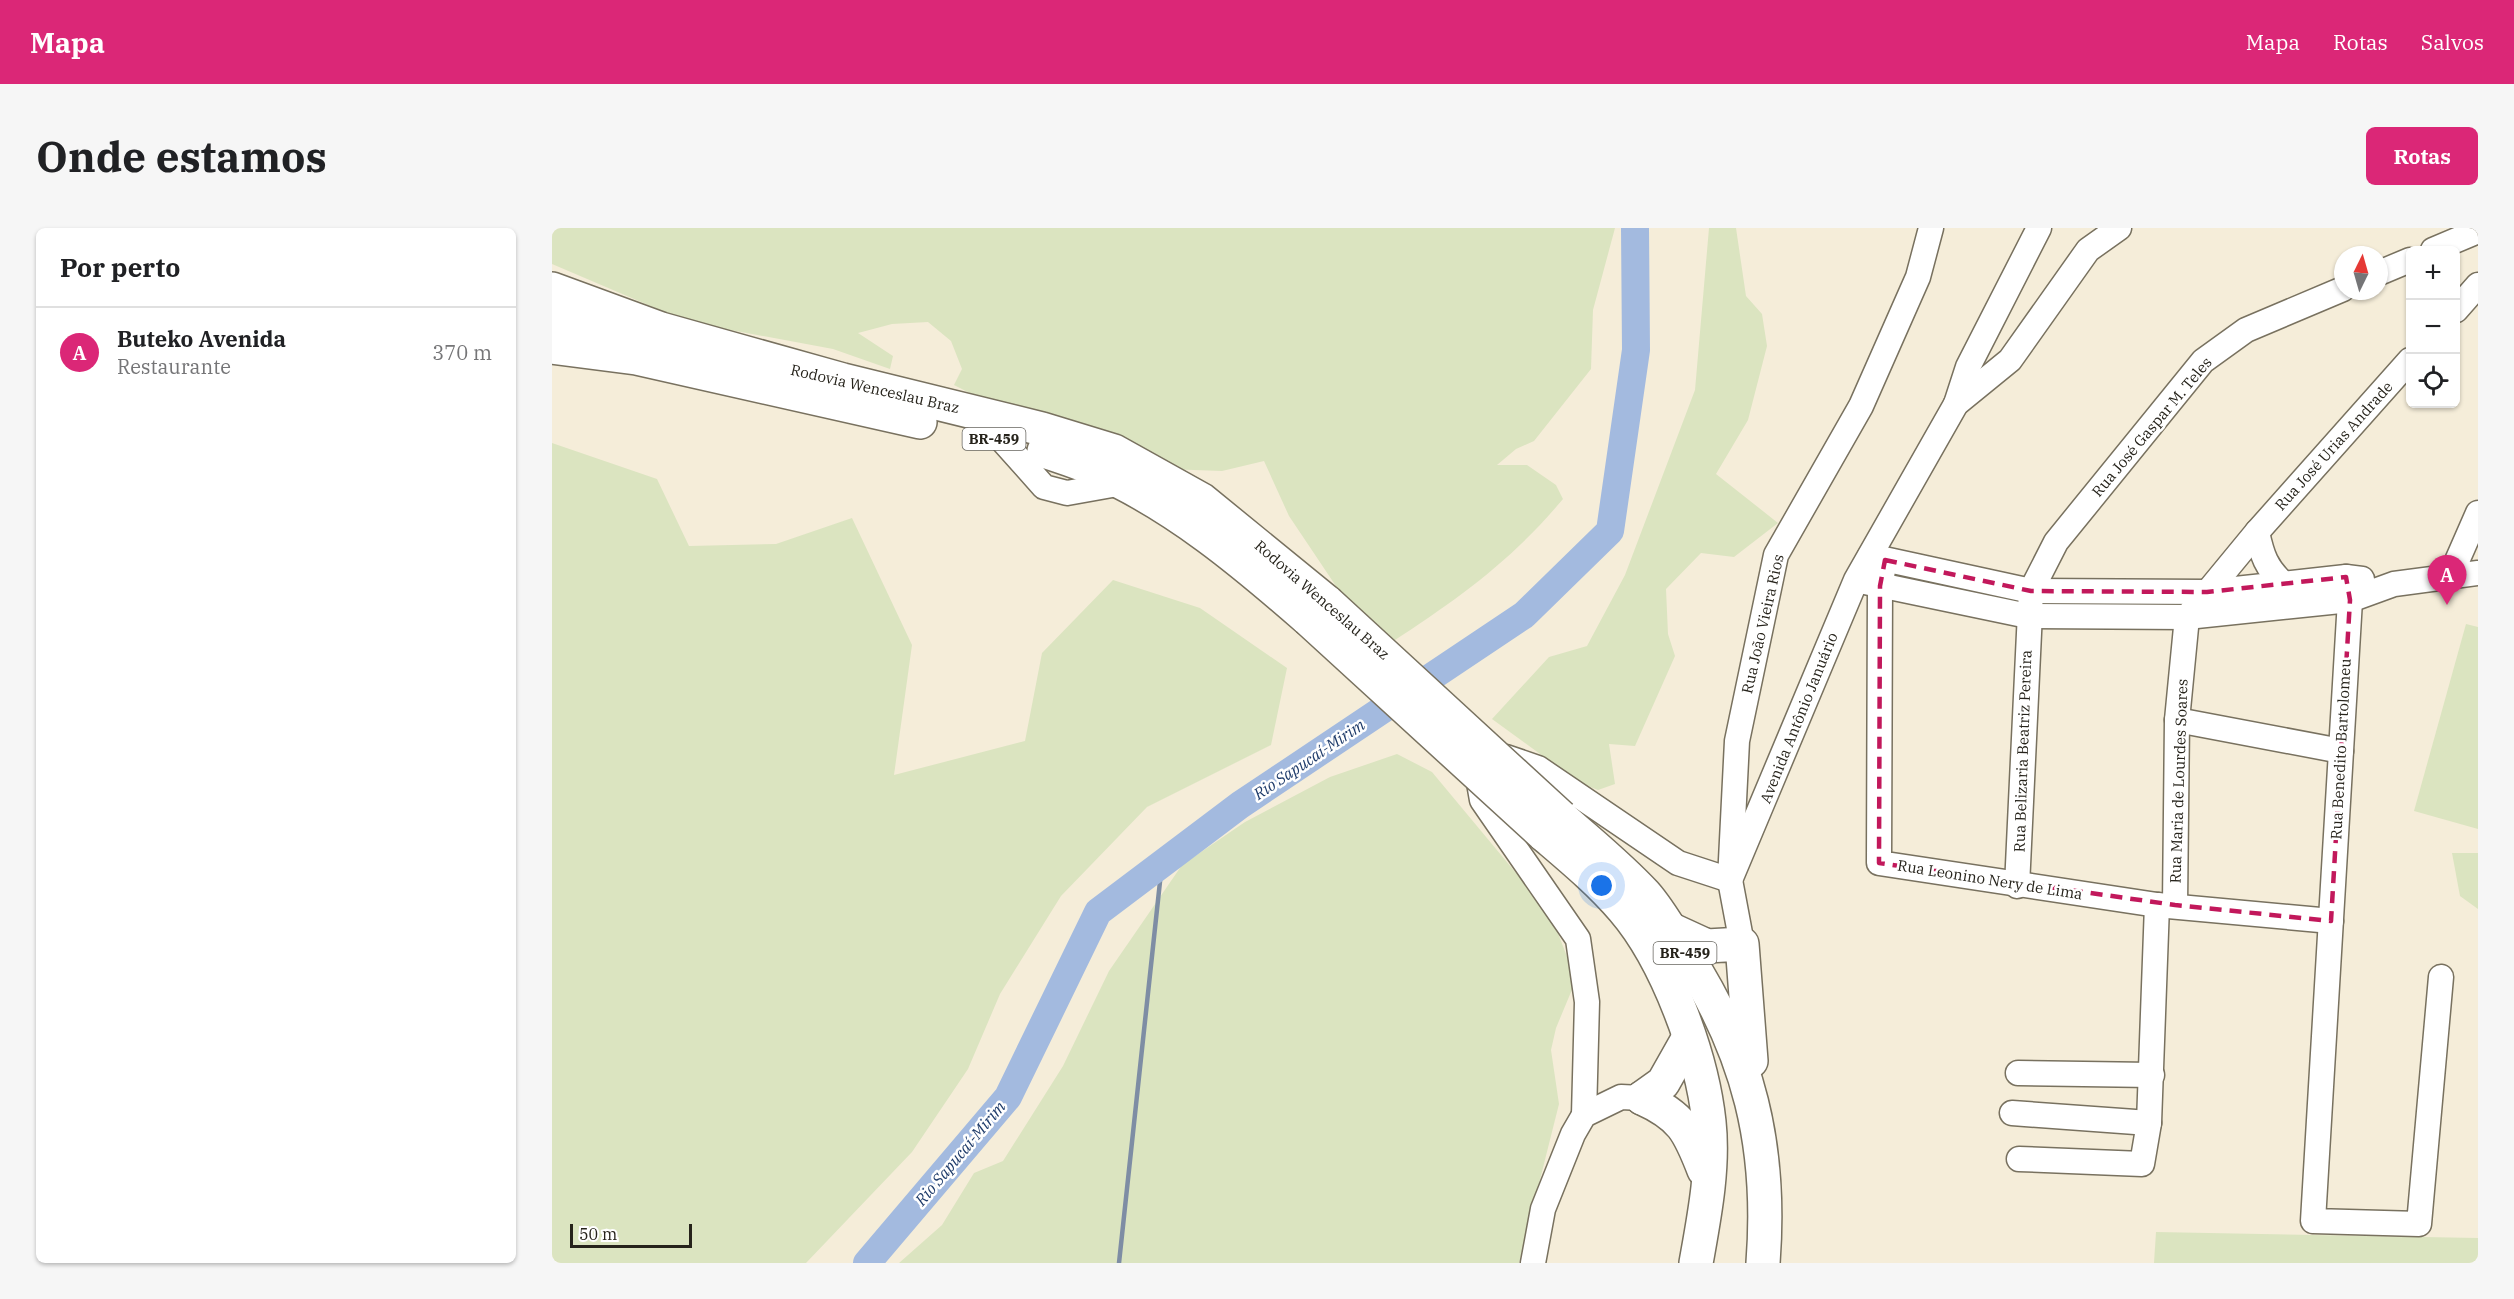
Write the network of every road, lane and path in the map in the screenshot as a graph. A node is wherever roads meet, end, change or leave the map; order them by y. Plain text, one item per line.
1 (1931, 228) edge
2 (2039, 228) edge
3 (2119, 228) edge
4 (2478, 231) edge
5 (2442, 246) edge
6 (2406, 262) edge
7 (2388, 269) edge
8 (2478, 285) edge
9 (552, 289) edge
10 (2334, 293) edge
11 (2460, 305) edge
12 (552, 320) edge
13 (552, 340) edge
14 (552, 347) edge
15 (636, 358) junction
16 (2406, 364) edge
17 (843, 380) junction
18 (1956, 404) junction
19 (2478, 513) edge
20 (2257, 532) junction
21 (1876, 558) junction
22 (2478, 573) edge
23 (2450, 577) junction
24 (1856, 580) junction
25 (2284, 584) junction
26 (1880, 586) junction
27 (2348, 589) junction
28 (2031, 591) junction
29 (2207, 592) junction
30 (1317, 611) junction
31 (2028, 616) junction
32 (2187, 617) junction
33 (2177, 720) junction
34 (2341, 751) junction
35 (1552, 825) junction
36 (1730, 880) junction
37 (2017, 886) junction
38 (2166, 905) junction
39 (2331, 921) junction
40 (1670, 929) junction
41 (1742, 944) junction
42 (2441, 977) dead end
43 (1689, 1037) junction
44 (2018, 1073) dead end
45 (2152, 1074) junction
46 (1642, 1098) junction
47 (2012, 1113) dead end
48 (1584, 1115) junction
49 (1758, 1122) junction
50 (2149, 1123) junction
51 (2019, 1159) dead end
52 (1707, 1181) junction
53 (1533, 1263) edge
54 (1696, 1263) edge
55 (1763, 1263) edge

1 - 36 street, Rua João Vieira Rios
2 - 18 street
3 - 18 street
4 - 5 street
6 - 7 street
8 - 11 street
9 - 17 highway, BR-459
10 - 28 street, Rua José Gaspar M. Teles
12 - 17 main road, Rodovia Wenceslau Braz / BR-459
13 - 15 main road, Rodovia Wenceslau Braz / BR-459
14 - 15 highway
15 - 30 highway, Rodovia Wenceslau Braz / BR-459
16 - 20 street, Rua José Urias Andrade
17 - 30 highway, Rodovia Wenceslau Braz / BR-459
18 - 21 street, Avenida Antônio Januário
19 - 23 street
20 - 25 street
20 - 29 street, Rua José Urias Andrade
21 - 24 street, Avenida Antônio Januário
21 - 26 street, Rua Leonino Nery de Lima
21 - 28 street
22 - 23 street
23 - 27 street
24 - 26 street
24 - 36 street, Avenida Antônio Januário
25 - 27 street
25 - 29 street
26 - 31 street
26 - 37 street, Rua Leonino Nery de Lima
27 - 32 street
27 - 34 street, Rua Benedito Bartolomeu
28 - 29 street
28 - 31 street, Rua Belizaria Beatriz Pereira
29 - 32 street
30 - 35 highway, Rodovia Wenceslau Braz / BR-459, bridge
31 - 32 street
31 - 37 street, Rua Belizaria Beatriz Pereira
32 - 33 street, Rua Maria de Lourdes Soares
33 - 34 street
33 - 38 street, Rua Maria de Lourdes Soares
34 - 39 street, Rua Benedito Bartolomeu
35 - 40 highway, Rodovia Wenceslau Braz / BR-459
35 - 43 highway, Rodovia Wenceslau Braz / BR-459
36 - 41 street, Rua João Vieira Rios
36 - 48 street
37 - 38 street, Rua Leonino Nery de Lima
38 - 39 street, Rua Leonino Nery de Lima
38 - 45 street, Rua Maria de Lourdes Soares
39 - 42 street, Rua Benedito Bartolomeu
40 - 41 highway
40 - 49 highway, Rodovia Wenceslau Braz / BR-459
41 - 49 highway
43 - 46 highway
43 - 52 highway, Rodovia Wenceslau Braz / BR-459
44 - 45 street
45 - 50 street, Rua Maria de Lourdes Soares
46 - 48 street
46 - 52 highway, BR-459
47 - 50 street
48 - 53 street
49 - 55 highway, Rodovia Wenceslau Braz / BR-459
50 - 51 street, Rua Maria de Lourdes Soares
52 - 54 highway, Rodovia Wenceslau Braz / BR-459

